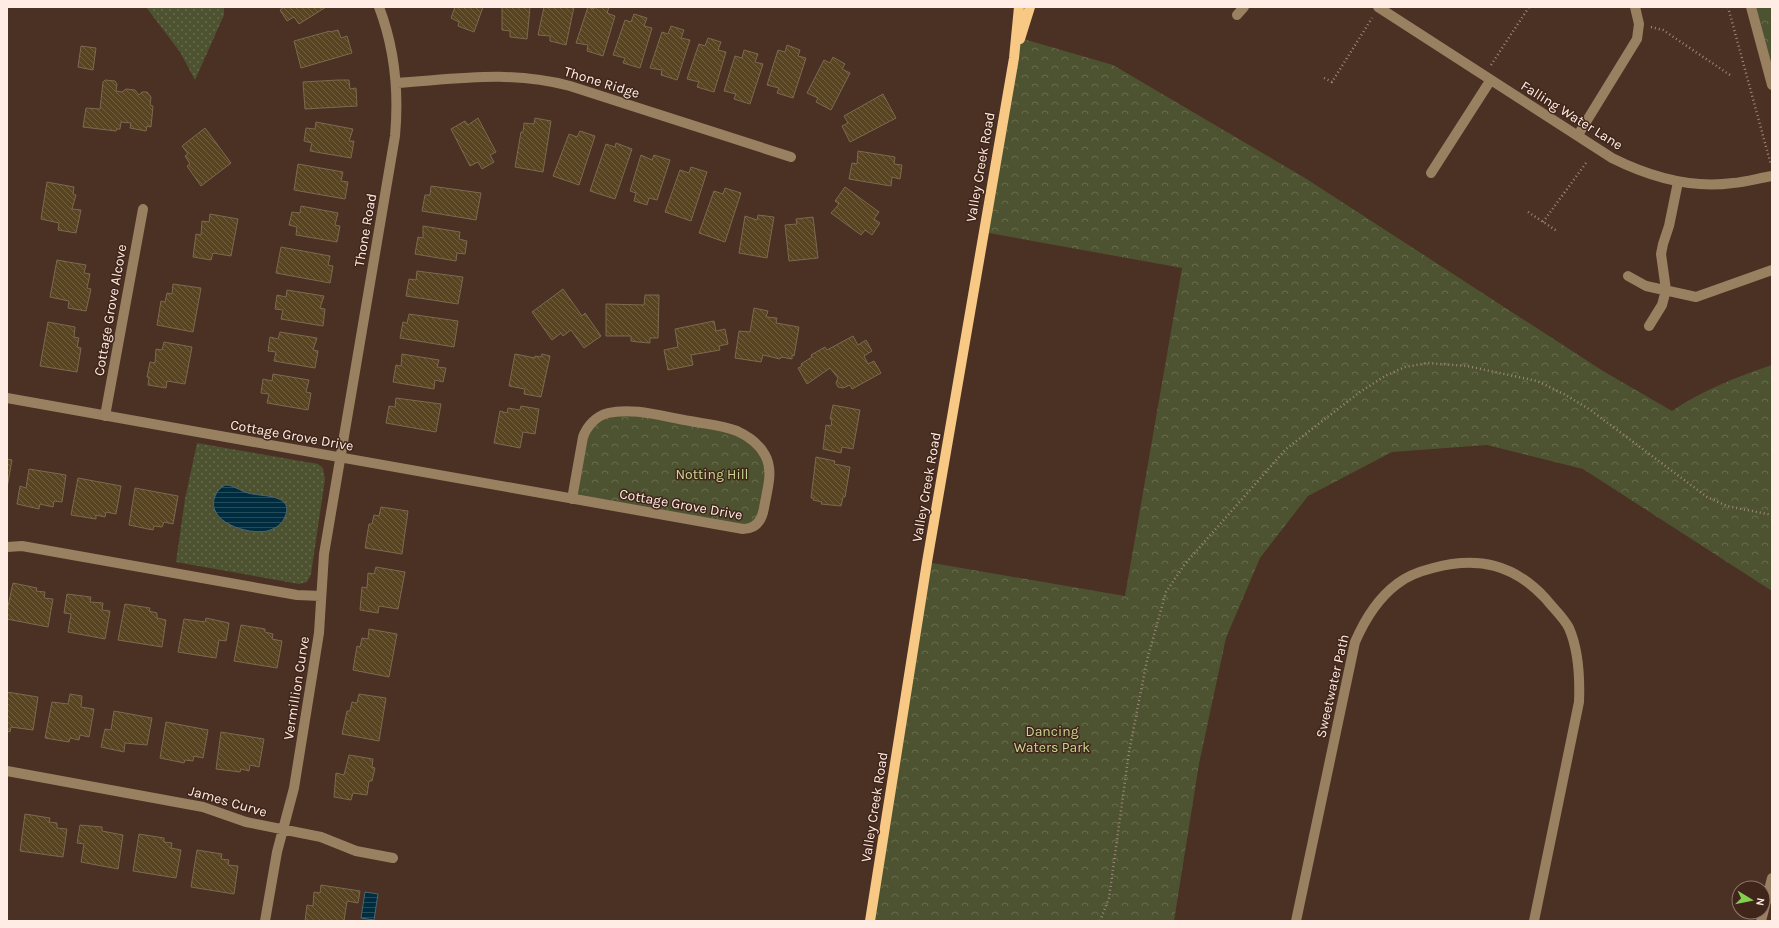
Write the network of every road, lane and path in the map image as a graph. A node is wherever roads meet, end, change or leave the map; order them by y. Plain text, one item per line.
1 (379, 7) edge
2 (1019, 7) edge
3 (1030, 7) edge
4 (1244, 7) edge
5 (1378, 7) edge
6 (1529, 7) edge
7 (1635, 7) edge
8 (1728, 7) edge
9 (1751, 7) edge
10 (1236, 16) dead end
11 (1639, 24) junction
12 (1014, 58) junction
13 (1730, 75) dead end
14 (1324, 78) dead end
15 (1487, 78) junction
16 (396, 83) junction
17 (1772, 85) edge
18 (1578, 135) junction
19 (791, 157) dead end
20 (1586, 163) dead end
21 (1772, 169) edge
22 (1431, 173) dead end
23 (1772, 176) edge
24 (1678, 182) junction
25 (143, 208) dead end
26 (1528, 212) dead end
27 (1543, 222) junction
28 (1557, 232) dead end
29 (1772, 270) edge
30 (1628, 276) dead end
31 (1666, 290) junction
32 (1649, 326) dead end
33 (7, 398) edge
34 (105, 416) junction
35 (339, 458) junction
36 (572, 499) junction
37 (1772, 514) edge
38 (7, 547) edge
39 (321, 596) junction
40 (7, 771) edge
41 (283, 830) junction
42 (393, 858) dead end
43 (1772, 878) edge
44 (265, 921) edge
45 (870, 921) edge
46 (1100, 921) edge
47 (1296, 921) edge
48 (1534, 921) edge
49 (1761, 921) edge

1 - 16 street, Thone Road
2 - 12 main road, Valley Creek Road
3 - 12 main road, Valley Creek Road
4 - 10 street
5 - 14 path
5 - 15 street, Falling Water Lane
6 - 15 path
7 - 11 street
8 - 21 path
9 - 17 street
11 - 13 path
11 - 18 street
12 - 45 main road, Valley Creek Road
15 - 18 street, Falling Water Lane
15 - 22 street
16 - 19 street, Thone Ridge
16 - 35 street, Thone Road
18 - 24 street, Falling Water Lane
20 - 27 path
23 - 24 street, Falling Water Lane
24 - 31 street
25 - 34 street, Cottage Grove Alcove
26 - 27 path
27 - 28 path
29 - 31 street
30 - 31 street
31 - 32 street
33 - 34 street, Cottage Grove Drive
34 - 35 street, Cottage Grove Drive
35 - 36 street, Cottage Grove Drive
35 - 39 street, Vermillion Curve
36 - 36 street, Cottage Grove Drive
37 - 46 path
38 - 39 street
39 - 41 street, Vermillion Curve
40 - 41 street, James Curve
41 - 42 street, James Curve
41 - 44 street, Vermillion Curve
43 - 49 street
47 - 48 street, Sweetwater Path

